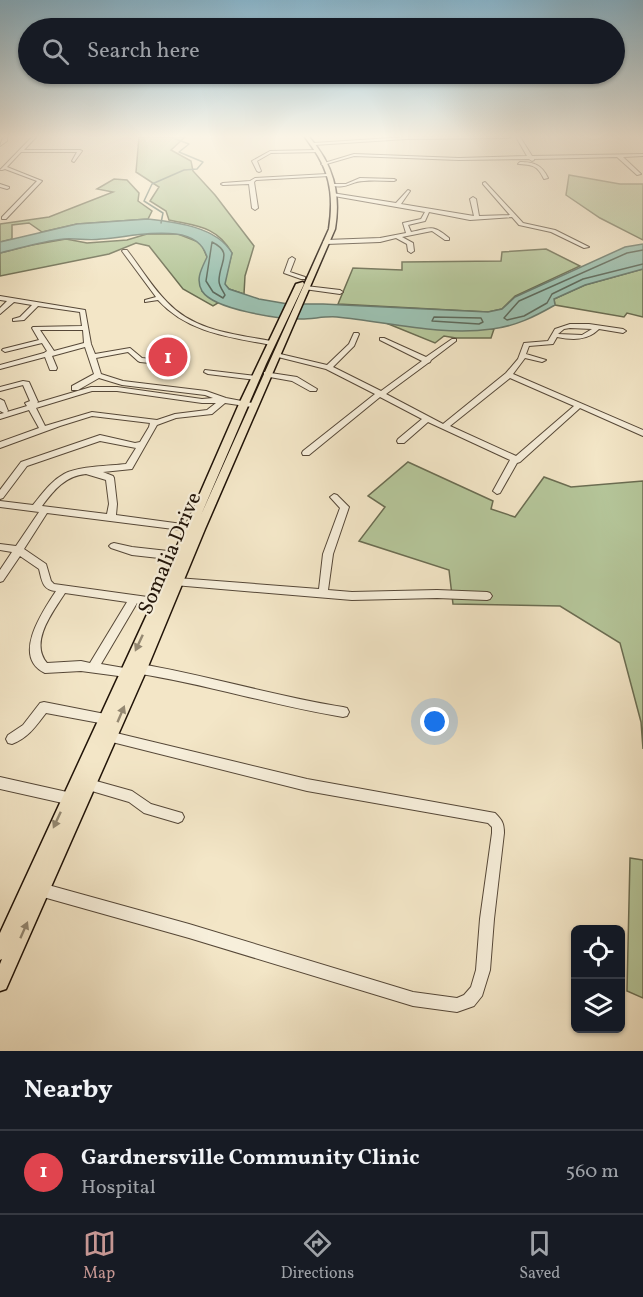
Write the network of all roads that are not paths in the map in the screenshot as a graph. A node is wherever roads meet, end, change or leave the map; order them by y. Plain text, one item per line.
1 (2, 186) edge
2 (35, 186) edge
3 (246, 186) edge
4 (251, 186) edge
5 (330, 186) edge
6 (333, 186) edge
7 (489, 186) edge
8 (7, 188) dead end
9 (231, 189) dead end
10 (408, 191) dead end
11 (334, 194) junction
12 (473, 199) dead end
13 (398, 204) junction
14 (255, 208) dead end
15 (428, 210) junction
16 (512, 216) junction
17 (477, 217) junction
18 (4, 218) dead end
19 (410, 235) junction
20 (398, 237) junction
21 (447, 239) dead end
22 (326, 242) junction
23 (586, 247) dead end
24 (125, 251) dead end
25 (411, 251) dead end
26 (292, 259) dead end
27 (303, 278) junction
28 (306, 288) junction
29 (340, 292) dead end
30 (0, 298) edge
31 (160, 298) junction
32 (13, 299) junction
33 (296, 300) junction
34 (147, 301) dead end
35 (37, 303) junction
36 (0, 312) edge
37 (15, 320) dead end
38 (85, 328) junction
39 (597, 328) junction
40 (623, 331) dead end
41 (356, 334) dead end
42 (554, 335) junction
43 (382, 339) dead end
44 (454, 340) dead end
45 (42, 341) junction
46 (87, 344) junction
47 (2, 347) edge
48 (273, 349) junction
49 (49, 352) junction
50 (523, 355) junction
51 (92, 357) junction
52 (428, 360) junction
53 (542, 360) dead end
54 (13, 363) junction
55 (169, 363) dead end
56 (0, 367) edge
57 (328, 367) junction
58 (53, 368) dead end
59 (208, 372) dead end
60 (98, 375) junction
61 (509, 375) junction
62 (261, 376) junction
63 (119, 386) junction
64 (88, 387) junction
65 (0, 389) edge
66 (313, 389) dead end
67 (381, 394) junction
68 (224, 400) junction
69 (0, 401) edge
70 (32, 404) junction
71 (249, 404) junction
72 (579, 405) junction
73 (1, 414) edge
74 (427, 419) junction
75 (155, 423) junction
76 (444, 427) junction
77 (42, 429) junction
78 (643, 433) edge
79 (401, 441) dead end
80 (142, 444) junction
81 (0, 445) edge
82 (306, 453) dead end
83 (514, 460) junction
84 (89, 471) junction
85 (497, 491) dead end
86 (0, 496) edge
87 (334, 497) dead end
88 (0, 504) edge
89 (41, 509) junction
90 (111, 517) junction
91 (194, 529) junction
92 (114, 546) dead end
93 (0, 547) edge
94 (18, 550) junction
95 (177, 556) junction
96 (0, 578) edge
97 (177, 582) junction
98 (63, 588) junction
99 (323, 594) junction
100 (487, 596) dead end
101 (134, 599) junction
102 (158, 602) junction
103 (93, 668) junction
104 (141, 669) junction
105 (126, 672) junction
106 (343, 712) dead end
107 (105, 719) junction
108 (112, 737) junction
109 (12, 739) dead end
110 (0, 783) edge
111 (89, 785) junction
112 (67, 798) junction
113 (178, 817) dead end
114 (41, 890) junction
115 (0, 951) edge
116 (0, 983) edge

1 - 8 street
2 - 18 street
3 - 9 street
4 - 14 street
5 - 27 main road, Somalia Drive
6 - 11 main road, Somalia Drive
7 - 16 street
10 - 13 street
11 - 13 street
11 - 22 main road, Somalia Drive
12 - 17 street
13 - 15 street
15 - 17 street
15 - 19 street
16 - 17 street
16 - 23 street
19 - 20 street
19 - 21 street
20 - 22 street
20 - 25 street
22 - 28 main road, Somalia Drive
24 - 31 street
26 - 27 street
27 - 33 main road, Somalia Drive
28 - 29 street
28 - 33 main road, Somalia Drive
30 - 32 street
31 - 34 street
31 - 48 street
32 - 35 street
32 - 36 street
33 - 48 main road, Somalia Drive
35 - 37 street
35 - 38 street
38 - 45 street
38 - 46 street
39 - 40 street
39 - 42 street
39 - 42 street
41 - 57 street
42 - 50 street
43 - 52 street
44 - 52 street
45 - 47 street
45 - 49 street
46 - 49 street
46 - 51 street
47 - 54 street
48 - 57 street
48 - 62 main road, Somalia Drive
49 - 54 street
49 - 58 street
50 - 53 street
50 - 61 street
51 - 55 street
51 - 60 street
52 - 67 street
54 - 56 street
57 - 67 street
59 - 62 street
60 - 63 street
60 - 64 street
61 - 72 street
61 - 76 street
62 - 66 street
62 - 71 main road, Somalia Drive
63 - 64 street
63 - 68 street
64 - 70 street
65 - 70 street
67 - 74 street
67 - 82 street
68 - 71 street
68 - 75 street
69 - 73 street
70 - 73 street
70 - 77 street
71 - 91 main road, Somalia Drive
72 - 78 street
72 - 83 street
74 - 76 street
74 - 79 street
75 - 77 street
75 - 80 street
76 - 83 street
77 - 81 street
80 - 84 street
80 - 86 street
83 - 85 street
84 - 89 street
84 - 90 street
87 - 99 street
88 - 89 street
89 - 90 street
89 - 94 street
90 - 91 street
91 - 95 main road, Somalia Drive
91 - 97 main road, Somalia Drive
92 - 95 street
93 - 94 street
94 - 96 street
94 - 98 street
95 - 102 main road, Somalia Drive
97 - 99 street
97 - 104 main road, Somalia Drive
98 - 101 street
98 - 103 street
99 - 100 street
101 - 102 street
101 - 103 street
102 -> 105 main road, Somalia Drive
103 - 105 street
104 - 106 street
108 -> 104 main road, Somalia Drive
105 - 107 main road, Somalia Drive
107 - 109 street
107 - 112 main road, Somalia Drive
108 - 111 main road, Somalia Drive
108 - 114 street
110 - 112 street
111 - 113 street
111 - 114 main road, Somalia Drive
112 -> 115 main road, Somalia Drive
116 -> 114 main road, Somalia Drive

